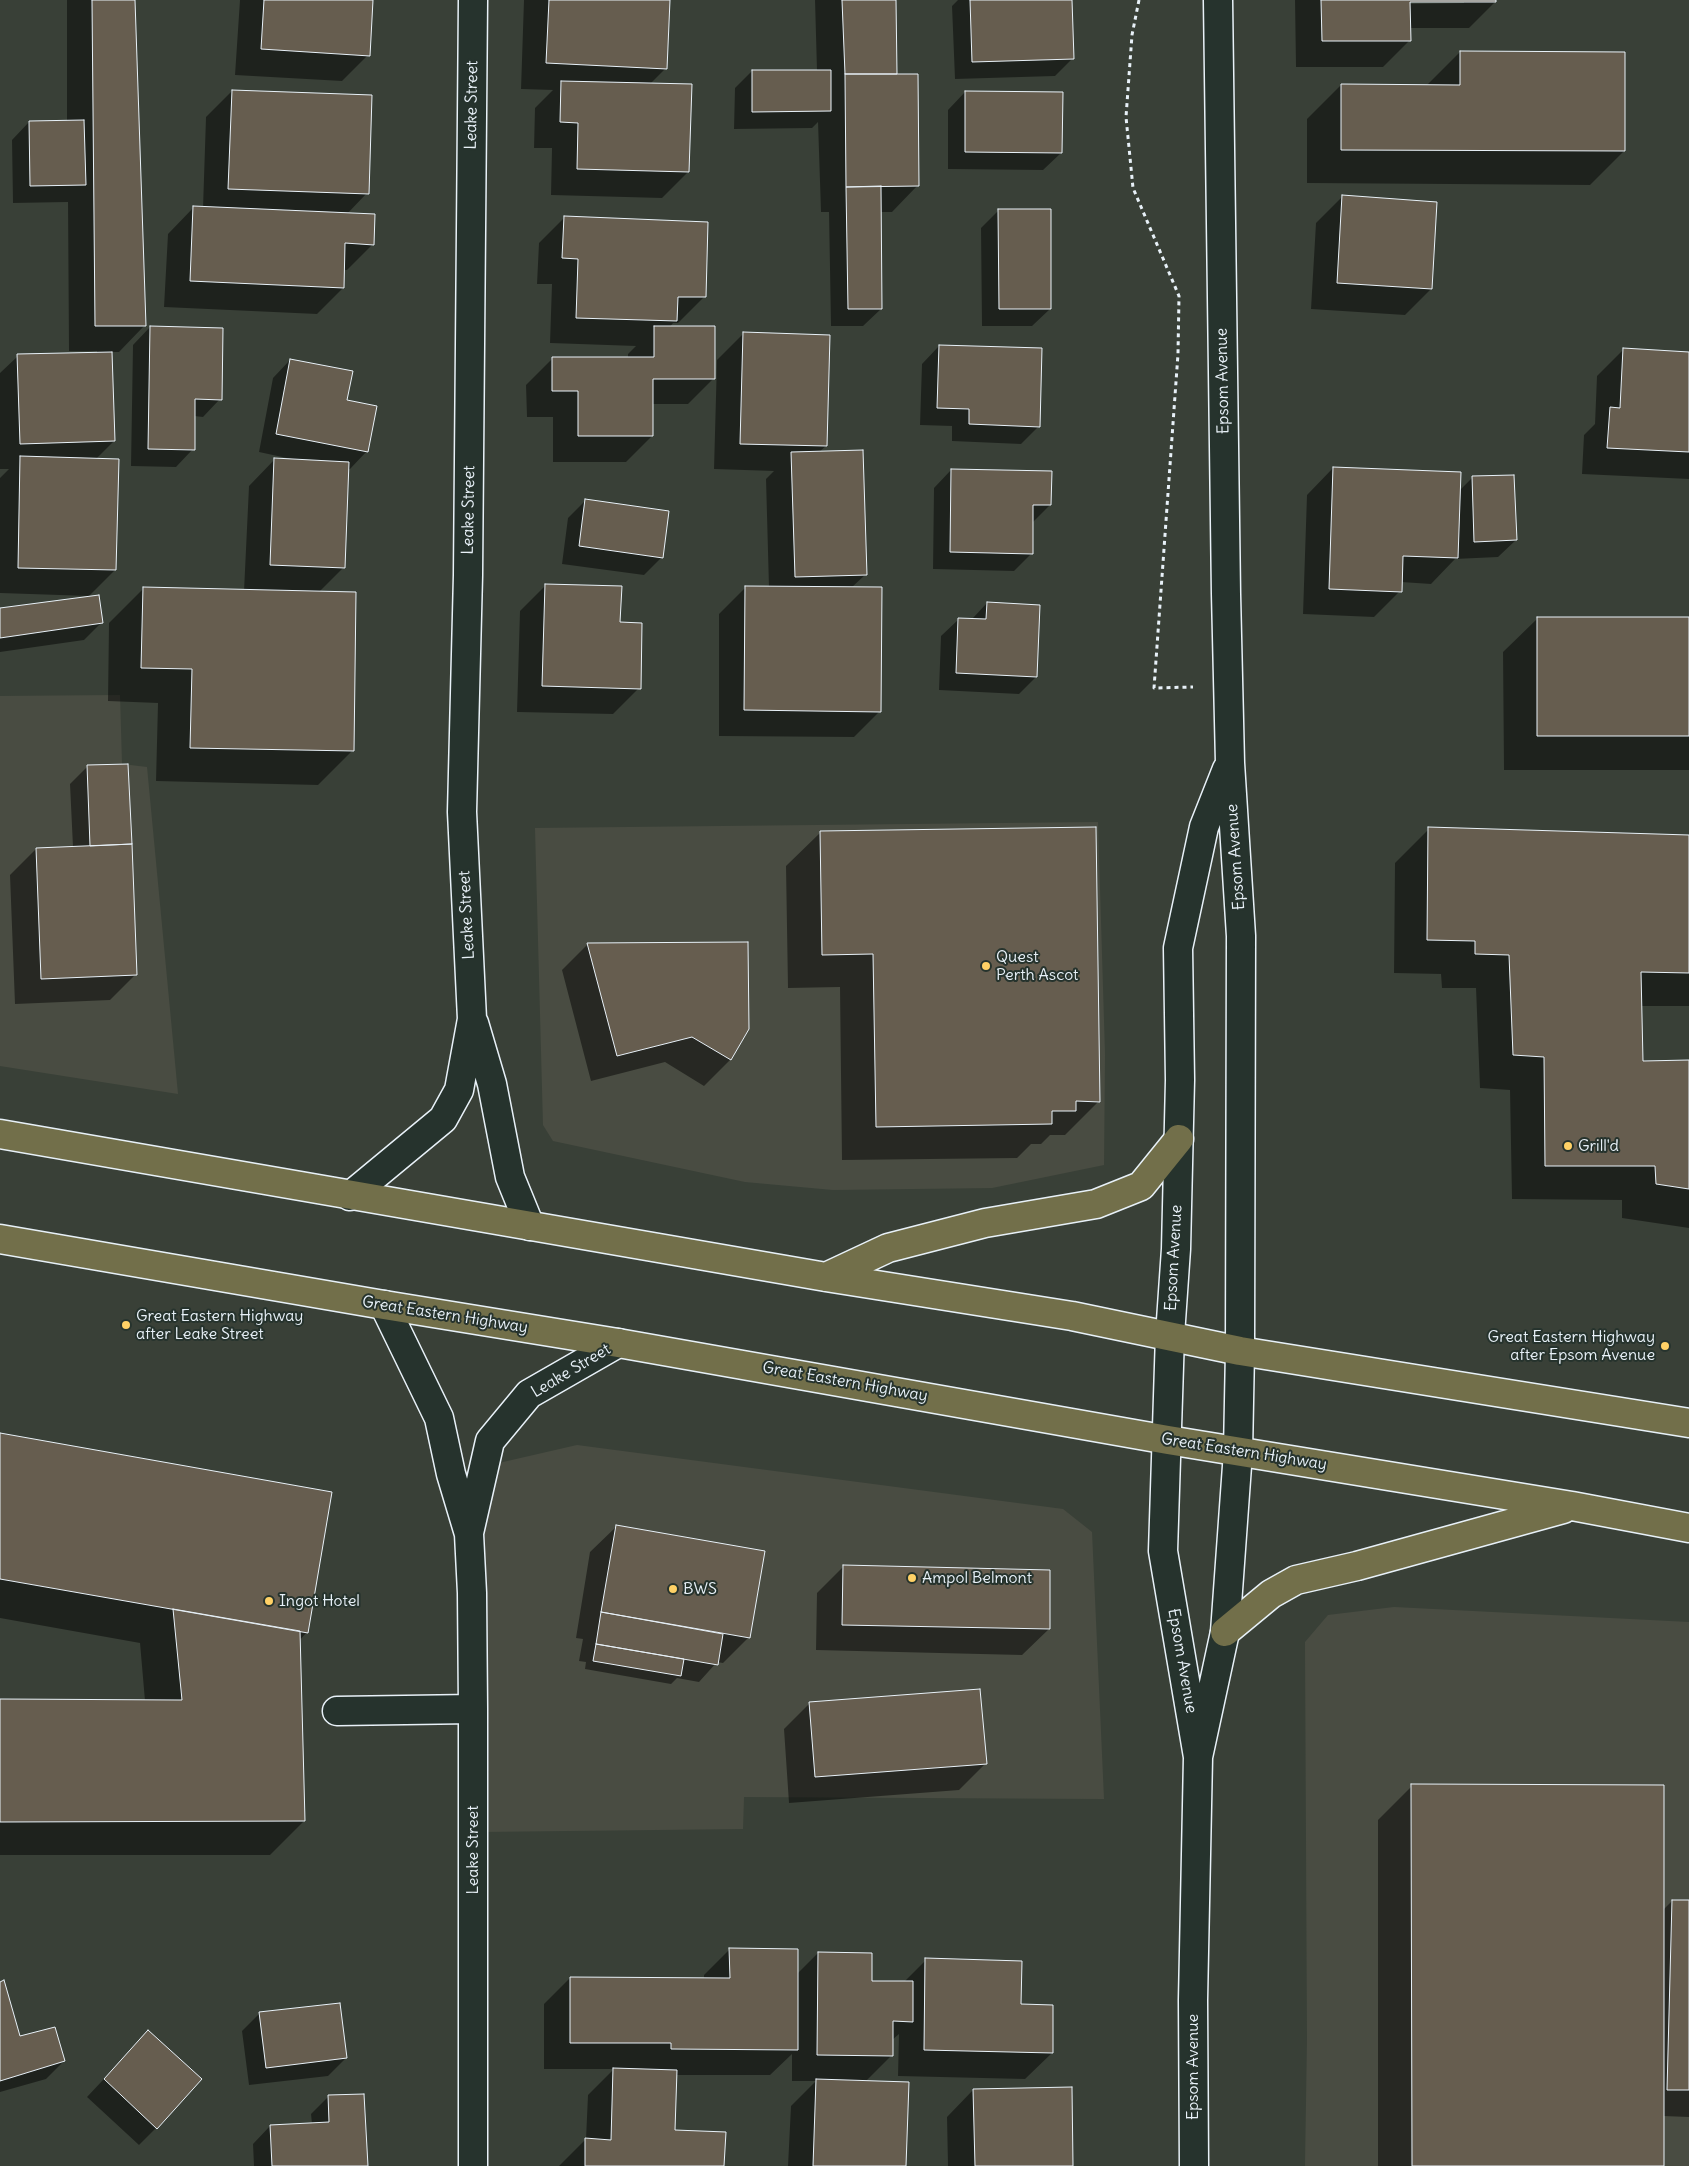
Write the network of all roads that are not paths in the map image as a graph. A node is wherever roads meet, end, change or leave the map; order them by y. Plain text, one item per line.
1 (473, 0) edge
2 (1218, 0) edge
3 (1230, 763) junction
4 (472, 1020) junction
5 (0, 1134) edge
6 (1179, 1139) junction
7 (350, 1196) junction
8 (530, 1226) junction
9 (0, 1239) edge
10 (826, 1277) junction
11 (384, 1305) junction
12 (1170, 1336) junction
13 (618, 1343) junction
14 (1240, 1351) junction
15 (1689, 1423) edge
16 (1168, 1440) junction
17 (1238, 1452) junction
18 (1572, 1506) junction
19 (1689, 1528) edge
20 (469, 1534) junction
21 (1225, 1632) junction
22 (473, 1708) junction
23 (337, 1711) dead end
24 (1198, 1757) junction
25 (473, 2166) edge
26 (1194, 2166) edge

1 - 4 street, Leake Street
2 - 3 street, Epsom Avenue
3 - 6 street, Epsom Avenue
3 - 14 street, Epsom Avenue
4 - 7 street, Leake Street
4 - 8 street, Leake Street
5 - 7 highway
6 - 10 highway
6 - 12 street, Epsom Avenue
7 - 8 highway
8 - 10 highway
9 - 11 highway, Great Eastern Highway
10 - 12 highway
11 - 13 highway, Great Eastern Highway
11 - 20 street, Leake Street
12 - 14 highway
12 - 16 street, Epsom Avenue
13 - 16 highway, Great Eastern Highway
13 - 20 street, Leake Street
14 - 15 highway
14 - 17 street, Epsom Avenue
16 - 17 highway, Great Eastern Highway
16 - 24 street, Epsom Avenue
17 - 18 highway, Great Eastern Highway
17 - 21 street, Epsom Avenue
18 - 19 highway, Great Eastern Highway
18 - 21 highway
20 - 22 street, Leake Street
21 - 24 street, Epsom Avenue
22 - 23 street
22 - 25 street, Leake Street
24 - 26 street, Epsom Avenue

